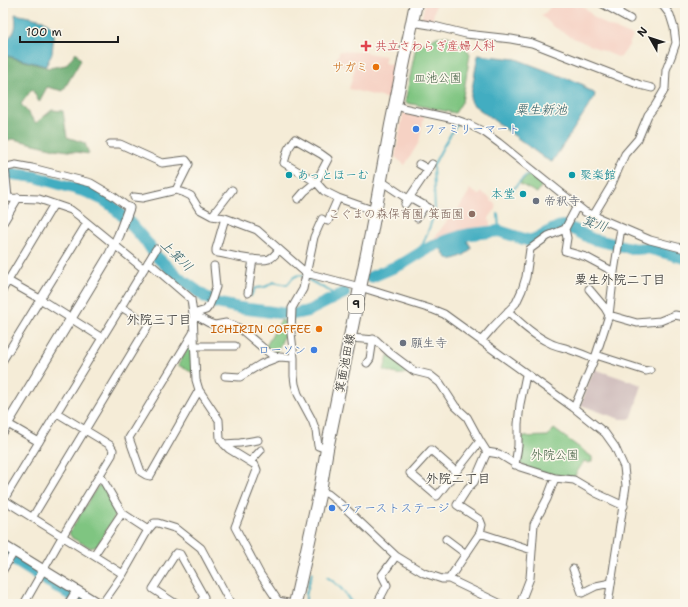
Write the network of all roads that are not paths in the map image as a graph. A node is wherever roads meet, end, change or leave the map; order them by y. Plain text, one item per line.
1 (416, 3) edge
2 (601, 3) edge
3 (622, 3) edge
4 (661, 3) edge
5 (618, 12) junction
6 (630, 19) dead end
7 (412, 22) junction
8 (652, 88) dead end
9 (395, 105) junction
10 (110, 144) dead end
11 (420, 164) dead end
12 (5, 171) edge
13 (381, 181) junction
14 (316, 182) junction
15 (176, 190) junction
16 (232, 190) dead end
17 (134, 197) dead end
18 (18, 198) junction
19 (338, 198) junction
20 (6, 199) edge
21 (298, 199) dead end
22 (407, 202) junction
23 (54, 204) junction
24 (577, 206) junction
25 (375, 212) junction
26 (126, 214) joint
27 (212, 216) junction
28 (593, 216) junction
29 (225, 218) junction
30 (417, 218) dead end
31 (3, 223) edge
32 (87, 223) junction
33 (566, 227) junction
34 (620, 228) junction
35 (114, 245) junction
36 (685, 249) edge
37 (279, 250) junction
38 (154, 252) dead end
39 (253, 259) junction
40 (148, 262) junction
41 (214, 266) dead end
42 (144, 269) junction
43 (614, 272) junction
44 (306, 273) junction
45 (6, 280) edge
46 (360, 287) junction
47 (3, 290) edge
48 (589, 290) dead end
49 (248, 293) dead end
50 (40, 299) junction
51 (122, 307) junction
52 (508, 312) junction
53 (193, 314) junction
54 (609, 315) junction
55 (685, 317) edge
56 (71, 318) junction
57 (193, 332) junction
58 (102, 338) junction
59 (350, 338) junction
60 (373, 339) junction
61 (481, 341) junction
62 (194, 346) junction
63 (235, 346) dead end
64 (279, 357) junction
65 (595, 357) junction
66 (294, 358) junction
67 (3, 360) edge
68 (367, 363) dead end
69 (650, 370) dead end
70 (526, 374) junction
71 (225, 376) dead end
72 (199, 390) junction
73 (574, 408) junction
74 (57, 413) junction
75 (5, 427) edge
76 (86, 430) junction
77 (258, 440) dead end
78 (480, 441) junction
79 (39, 442) junction
80 (224, 444) junction
81 (327, 449) junction
82 (261, 450) dead end
83 (487, 452) junction
84 (250, 462) junction
85 (515, 464) junction
86 (456, 472) junction
87 (100, 475) junction
88 (555, 478) junction
89 (320, 491) junction
90 (3, 501) edge
91 (624, 506) junction
92 (122, 513) junction
93 (32, 518) junction
94 (148, 530) junction
95 (480, 533) junction
96 (62, 537) junction
97 (446, 539) dead end
98 (3, 545) edge
99 (532, 550) junction
100 (14, 552) junction
101 (466, 554) junction
102 (94, 555) junction
103 (396, 556) junction
104 (573, 569) dead end
105 (3, 570) edge
106 (43, 570) junction
107 (123, 574) junction
108 (449, 579) junction
109 (611, 583) junction
110 (73, 597) edge
111 (24, 604) edge
112 (99, 604) edge
113 (102, 604) edge
114 (176, 604) edge
115 (199, 604) edge
116 (231, 604) edge
117 (293, 604) edge
118 (377, 604) edge
119 (501, 604) edge
120 (520, 604) edge
121 (608, 604) edge

1 - 7 main road, 箕面池田線 / 9
2 - 5 street
3 - 5 street
4 - 28 street
5 - 6 street
7 - 8 street
7 - 9 main road, 箕面池田線 / 9
9 - 13 main road, 箕面池田線 / 9
9 - 24 street
10 - 15 street
11 - 22 street
12 - 20 street
12 - 26 street
13 - 22 street
13 - 25 main road, 箕面池田線 / 9
14 - 14 street
14 - 19 street
14 - 21 street
15 - 17 street
15 - 27 street
16 - 27 street
18 - 20 street
18 - 23 street
18 - 31 street
19 - 25 street
19 - 44 street
22 - 30 street
23 - 32 street
23 - 45 street
24 - 28 street
24 - 33 street
25 - 46 main road, 箕面池田線 / 9
26 - 35 street
27 - 29 street
28 - 34 street
29 - 37 street
29 - 39 street
32 - 35 street
32 - 50 street
33 - 43 street
33 - 52 street
34 - 36 street
34 - 43 street
35 - 42 street
35 - 56 street
37 - 39 street
37 - 44 street
38 - 40 street
39 - 49 street
40 - 42 street
40 - 53 street
41 - 53 street
42 - 51 street
43 - 54 street
44 - 46 street
44 - 66 street
45 - 47 street
45 - 50 street
46 - 59 main road, 箕面池田線 / 9
46 - 61 street
48 - 54 street
50 - 56 street
50 - 67 street
51 - 58 street
51 - 76 street
52 - 61 street
52 - 65 street
53 - 57 street
53 - 64 street
54 - 55 street
54 - 65 street
56 - 58 street
56 - 75 street
57 - 62 street
57 - 72 street
58 - 74 street
59 - 60 street
59 - 81 main road, 箕面池田線 / 9
60 - 68 street
60 - 78 street
61 - 70 street
62 - 63 street
62 - 72 street
64 - 66 street
64 - 71 street
65 - 69 street
65 - 73 street
66 - 81 street
70 - 73 street
70 - 85 street
72 - 80 street
73 - 91 street
74 - 76 street
74 - 79 street
75 - 79 street
76 - 87 street
76 - 93 street
77 - 80 street
78 - 83 street
78 - 86 street
79 - 90 street
80 - 84 street
81 - 89 main road, 箕面池田線 / 9
82 - 84 street
83 - 85 street
83 - 95 street
84 - 117 street
85 - 88 street
86 - 86 street
87 - 92 street
87 - 96 street
88 - 91 street
88 - 99 street
89 - 103 street
89 - 117 main road, 箕面池田線 / 9
90 - 93 street
91 - 109 street
92 - 94 street
92 - 102 street
93 - 96 street
94 - 107 street
94 - 116 street
95 - 99 street
95 - 101 street
96 - 102 street
96 - 106 street
97 - 101 street
98 - 100 street
99 - 120 street
100 - 105 street
100 - 106 street
101 - 108 street
102 - 107 street
103 - 108 street
103 - 118 street
104 - 109 street
106 - 110 street
106 - 111 street
107 - 113 street
108 - 119 street
109 - 121 street
110 - 112 street
114 - 115 street

